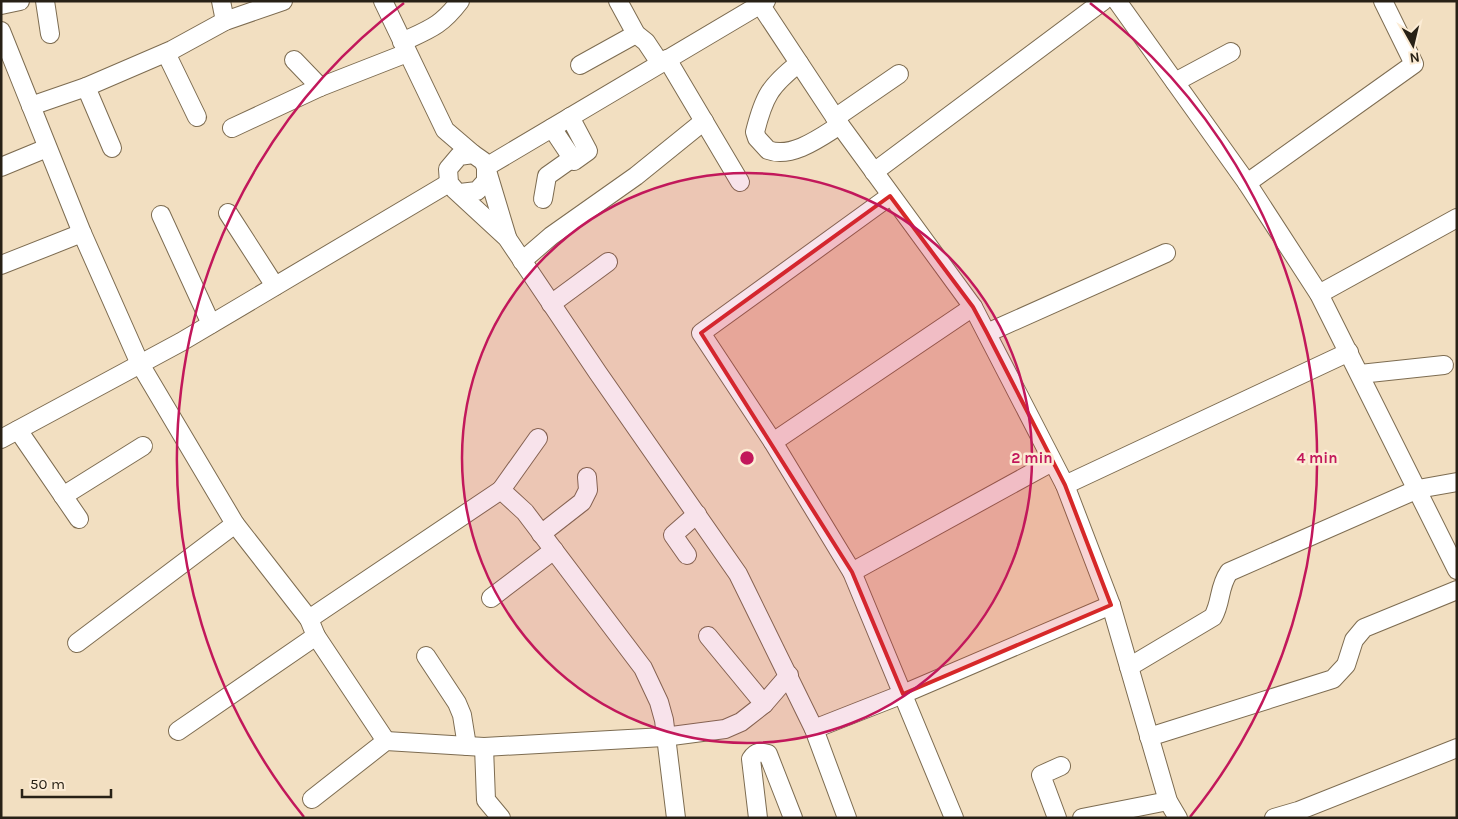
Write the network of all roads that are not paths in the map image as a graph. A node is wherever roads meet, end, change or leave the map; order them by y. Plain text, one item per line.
1 (20, 1) edge
2 (45, 1) edge
3 (221, 1) edge
4 (283, 1) edge
5 (383, 1) edge
6 (460, 1) edge
7 (618, 1) edge
8 (1103, 1) edge
9 (1117, 1) edge
10 (1383, 1) edge
11 (761, 2) edge
12 (1, 5) edge
13 (225, 21) junction
14 (1, 31) edge
15 (50, 34) dead end
16 (636, 34) junction
17 (405, 47) junction
18 (1232, 52) dead end
19 (166, 53) junction
20 (294, 60) dead end
21 (664, 61) junction
22 (799, 63) junction
23 (580, 66) dead end
24 (899, 74) dead end
25 (1175, 82) junction
26 (86, 87) junction
27 (320, 87) junction
28 (31, 106) junction
29 (197, 117) dead end
30 (570, 117) junction
31 (704, 121) junction
32 (838, 122) junction
33 (232, 128) dead end
34 (552, 128) junction
35 (445, 130) junction
36 (46, 148) junction
37 (112, 148) dead end
38 (473, 154) junction
39 (571, 159) junction
40 (1, 167) edge
41 (487, 170) junction
42 (874, 172) junction
43 (452, 182) junction
44 (740, 182) dead end
45 (1247, 183) junction
46 (890, 196) junction
47 (543, 199) dead end
48 (228, 213) dead end
49 (161, 215) dead end
50 (1457, 218) edge
51 (82, 234) junction
52 (507, 238) junction
53 (1166, 253) dead end
54 (522, 261) junction
55 (608, 262) dead end
56 (1, 265) edge
57 (275, 286) junction
58 (1318, 294) junction
59 (551, 304) junction
60 (973, 307) junction
61 (211, 324) junction
62 (987, 332) junction
63 (1349, 352) junction
64 (140, 364) junction
65 (1444, 365) dead end
66 (1360, 374) junction
67 (18, 430) junction
68 (538, 438) dead end
69 (1, 440) edge
70 (773, 442) junction
71 (142, 446) dead end
72 (1052, 462) junction
73 (587, 477) dead end
74 (1457, 482) edge
75 (1064, 485) junction
76 (1418, 489) junction
77 (501, 490) junction
78 (63, 496) junction
79 (698, 514) junction
80 (79, 520) dead end
81 (235, 524) junction
82 (541, 534) junction
83 (554, 550) junction
84 (687, 555) dead end
85 (1457, 570) edge
86 (852, 572) junction
87 (1457, 590) edge
88 (491, 598) dead end
89 (1111, 605) junction
90 (309, 619) junction
91 (316, 636) junction
92 (708, 636) dead end
93 (78, 643) dead end
94 (426, 656) dead end
95 (1128, 667) junction
96 (789, 675) junction
97 (903, 694) junction
98 (764, 704) junction
99 (814, 729) junction
100 (178, 731) dead end
101 (664, 737) junction
102 (1149, 737) junction
103 (386, 741) junction
104 (476, 746) junction
105 (1457, 748) edge
106 (1062, 766) dead end
107 (312, 798) dead end
108 (1168, 801) junction
109 (501, 818) edge
110 (676, 818) edge
111 (758, 818) edge
112 (793, 818) edge
113 (847, 818) edge
114 (954, 818) edge
115 (1057, 818) edge
116 (1082, 818) edge
117 (1178, 818) edge
118 (1274, 818) edge

1 - 12 street
2 - 15 street
3 - 13 street
4 - 13 street
5 - 17 street
6 - 17 street
7 - 16 street
8 - 42 street
9 - 25 street
10 - 45 street
11 - 21 street
11 - 22 street
13 - 19 street
14 - 28 street
16 - 21 street
16 - 23 street
17 - 27 street
17 - 35 street
18 - 25 street
19 - 26 street
19 - 29 street
20 - 27 street
21 - 30 street
21 - 31 street
22 - 32 street
22 - 32 street
24 - 32 street
25 - 45 street
26 - 28 street
26 - 37 street
27 - 33 street
28 - 36 street
30 - 34 street
30 - 39 street
31 - 44 street
31 - 54 street
32 - 42 street
34 - 39 street
34 - 41 street
35 - 38 street
35 - 43 street
36 - 40 street
36 - 51 street
38 - 41 street
38 - 43 street
39 - 47 street
41 - 43 street
41 - 52 street
42 - 46 street
43 - 52 street
43 - 57 street
45 - 58 street
46 - 60 street
46 - 70 street
48 - 57 street
49 - 61 street
50 - 58 street
51 - 56 street
51 - 64 street
52 - 54 street
53 - 62 street
54 - 59 street
55 - 59 street
57 - 61 street
58 - 63 street
59 - 79 street
60 - 62 street
60 - 70 street
61 - 64 street
62 - 72 street
63 - 66 street
63 - 75 street
64 - 67 street
64 - 81 street
65 - 66 street
66 - 76 street
67 - 69 street
67 - 78 street
68 - 77 street
70 - 86 street
71 - 78 street
72 - 75 street
72 - 86 street
73 - 82 street
74 - 76 street
75 - 89 street
76 - 85 street
76 - 95 street
77 - 82 street
77 - 90 street
78 - 80 street
79 - 84 street
79 - 96 street
81 - 90 street
81 - 93 street
82 - 83 street
83 - 88 street
83 - 101 street
86 - 97 street
87 - 102 street
89 - 95 street
89 - 97 street
90 - 91 street
91 - 100 street
91 - 103 street
92 - 98 street
94 - 104 street
95 - 102 street
96 - 98 street
96 - 99 street
97 - 99 street
97 - 114 street
98 - 101 street
99 - 113 street
101 - 104 street
101 - 110 street
102 - 108 street
103 - 104 street
103 - 107 street
104 - 109 street
105 - 118 street
106 - 115 street
108 - 116 street
108 - 117 street
111 - 112 street

